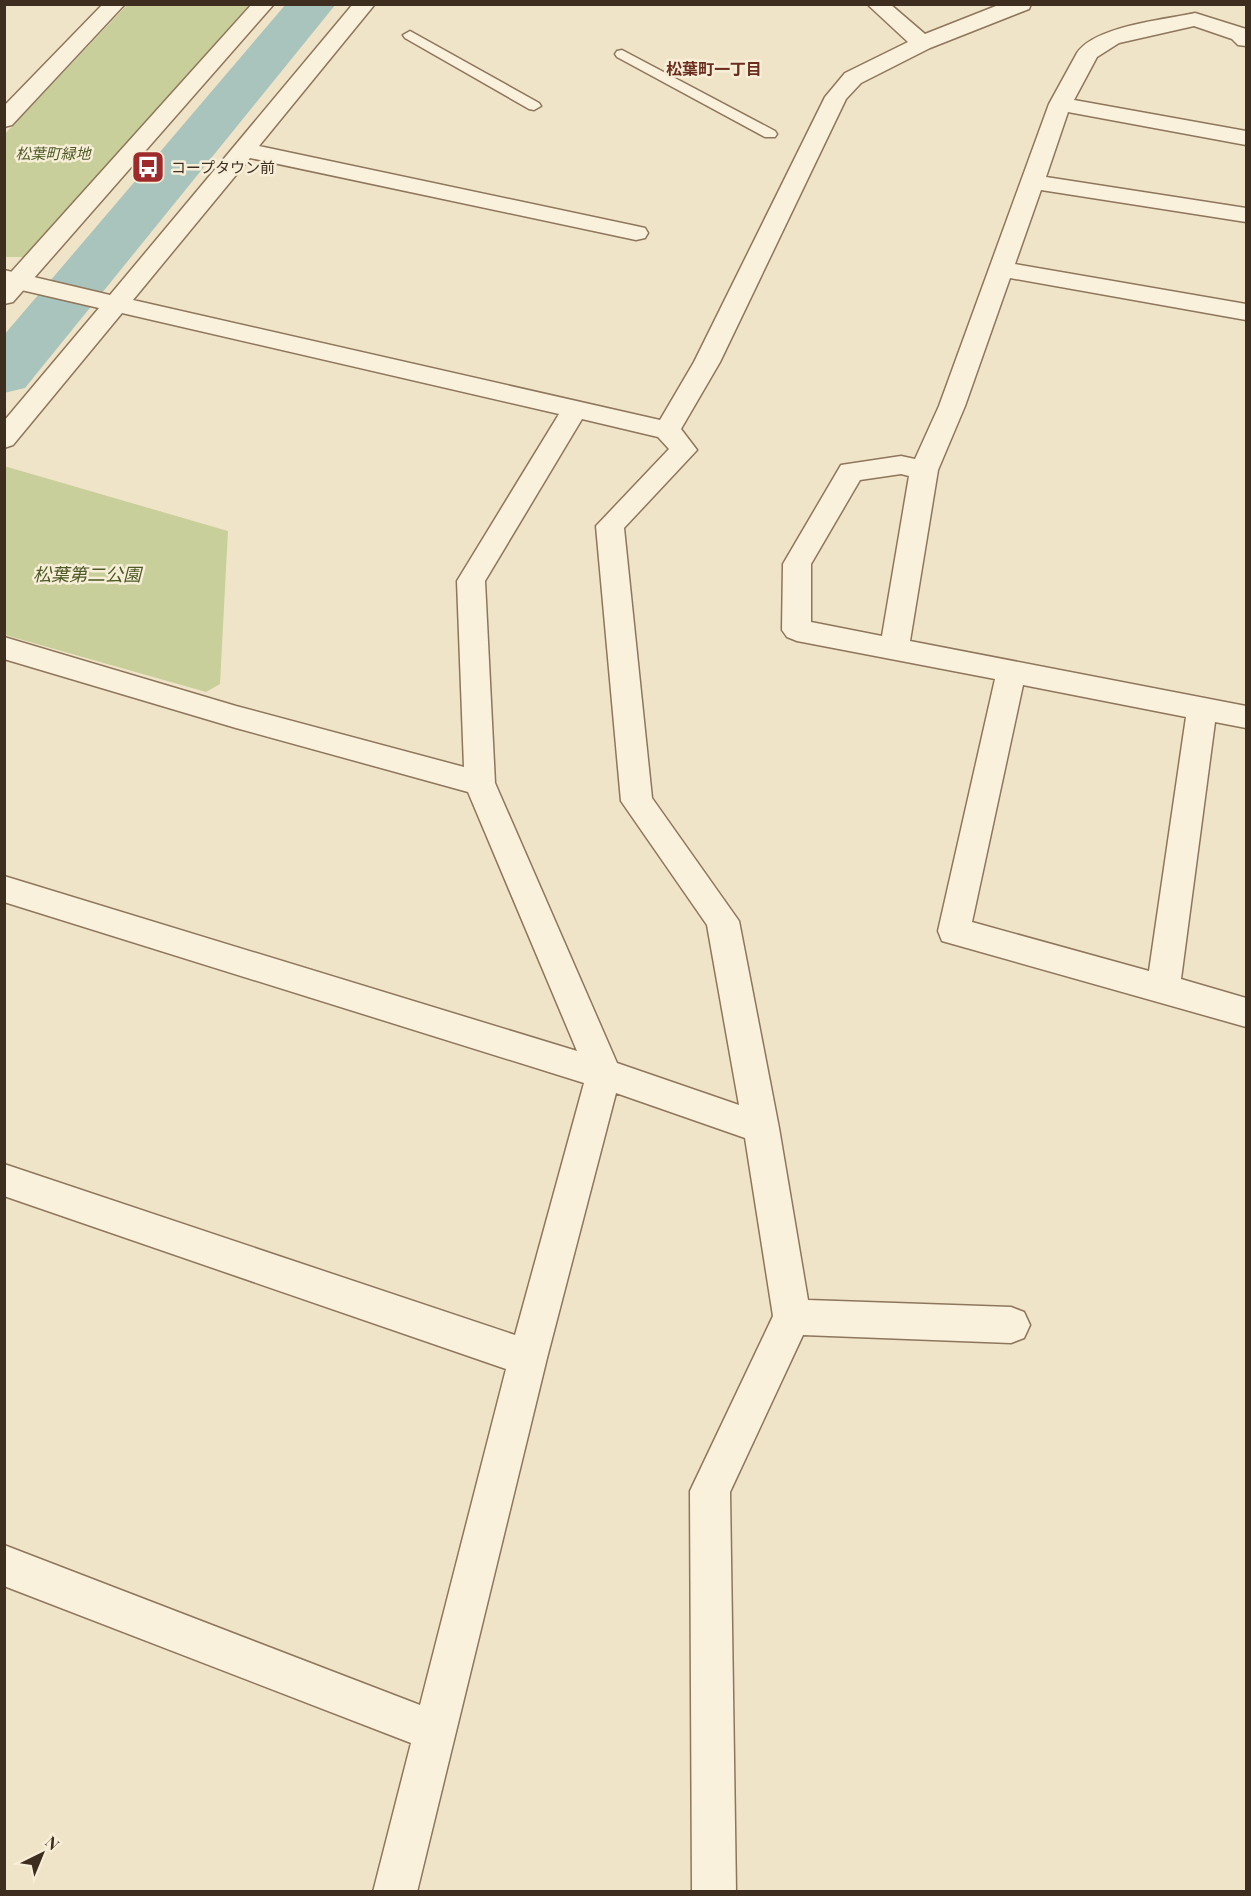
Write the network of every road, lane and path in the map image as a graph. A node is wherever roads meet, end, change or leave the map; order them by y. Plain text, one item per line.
1 (115, 4) edge
2 (264, 4) edge
3 (364, 4) edge
4 (877, 4) edge
5 (1021, 4) edge
6 (410, 35) dead end
7 (1246, 40) edge
8 (922, 43) junction
9 (622, 54) dead end
10 (1060, 104) junction
11 (534, 106) dead end
12 (4, 120) edge
13 (770, 134) dead end
14 (1246, 138) edge
15 (245, 150) junction
16 (1034, 182) junction
17 (1246, 215) edge
18 (636, 233) dead end
19 (1001, 269) junction
20 (9, 285) edge
21 (108, 303) junction
22 (1246, 312) edge
23 (574, 410) junction
24 (667, 430) junction
25 (4, 440) edge
26 (924, 470) junction
27 (4, 648) edge
28 (894, 649) junction
29 (1011, 672) junction
30 (1202, 708) junction
31 (1246, 717) edge
32 (480, 783) junction
33 (4, 889) edge
34 (1163, 988) junction
35 (1246, 1013) edge
36 (604, 1074) junction
37 (761, 1128) junction
38 (4, 1180) edge
39 (792, 1317) junction
40 (1011, 1324) dead end
41 (528, 1358) junction
42 (4, 1565) edge
43 (436, 1732) junction
44 (395, 1892) edge
45 (714, 1892) edge

1 - 12 street
2 - 20 street
3 - 15 street
4 - 8 street
5 - 8 street
6 - 11 lane
7 - 10 street
8 - 24 street
9 - 13 lane
10 - 14 street
10 - 16 street
15 - 18 street
15 - 21 street
16 - 17 street
16 - 19 street
19 - 22 street
19 - 26 street
20 - 21 street
21 - 23 street
21 - 25 street
23 - 24 street
23 - 32 street
24 - 37 street
26 - 28 street
26 - 28 street
27 - 32 street
28 - 29 street
29 - 30 street
29 - 34 street
30 - 31 street
30 - 34 street
32 - 36 street
33 - 36 street
34 - 35 street
36 - 37 street
36 - 41 street
37 - 39 street
38 - 41 street
39 - 40 street
39 - 45 street
41 - 43 street
42 - 43 street
43 - 44 street

